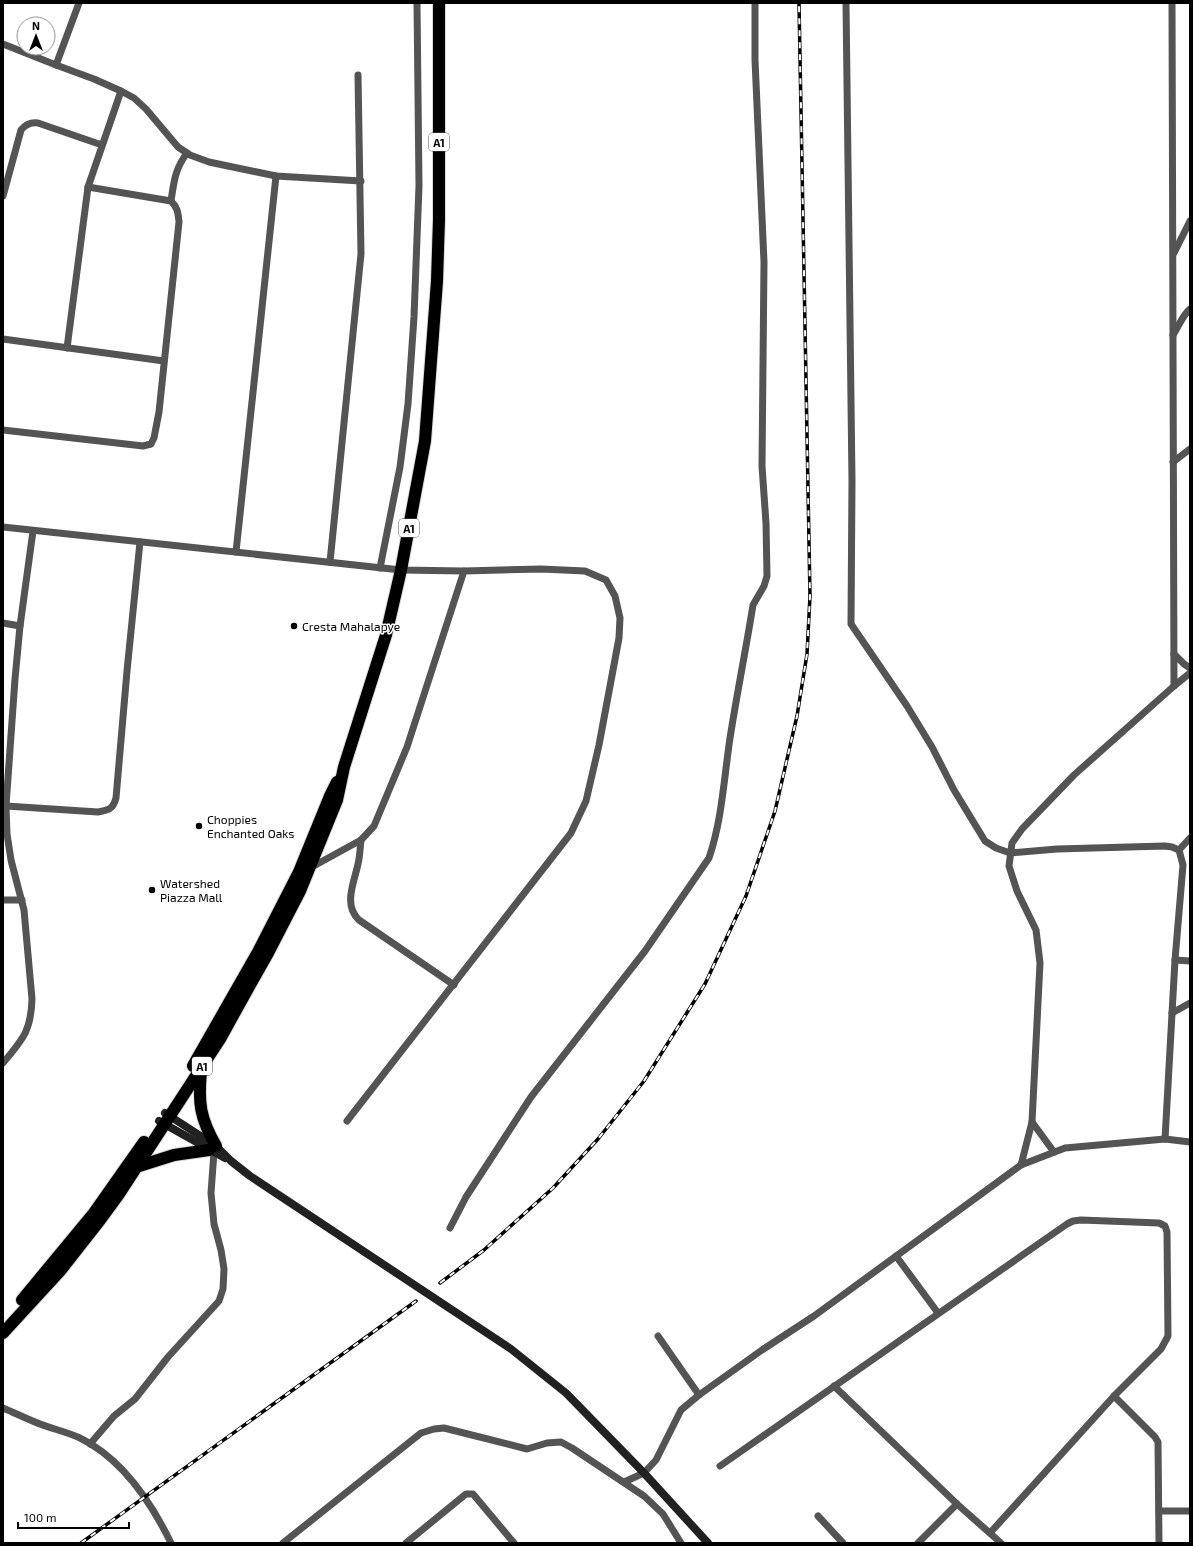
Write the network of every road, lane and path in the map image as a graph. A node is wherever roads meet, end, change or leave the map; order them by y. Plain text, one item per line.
1 (79, 3) edge
2 (417, 3) edge
3 (439, 3) edge
4 (755, 3) edge
5 (846, 3) edge
6 (1172, 3) edge
7 (3, 44) edge
8 (56, 65) junction
9 (358, 75) dead end
10 (122, 91) junction
11 (102, 145) junction
12 (187, 153) junction
13 (276, 176) junction
14 (361, 181) junction
15 (88, 186) junction
16 (3, 196) edge
17 (171, 201) junction
18 (1190, 221) edge
19 (1173, 255) junction
20 (1190, 309) edge
21 (1172, 335) junction
22 (3, 339) edge
23 (67, 348) junction
24 (164, 361) junction
25 (3, 430) edge
26 (1190, 449) edge
27 (1173, 462) junction
28 (3, 527) edge
29 (33, 531) junction
30 (140, 542) junction
31 (236, 552) junction
32 (330, 562) junction
33 (380, 568) junction
34 (402, 570) junction
35 (464, 571) junction
36 (3, 623) edge
37 (20, 626) junction
38 (1174, 654) junction
39 (1190, 668) edge
40 (1190, 673) edge
41 (1174, 686) junction
42 (6, 806) junction
43 (1190, 838) edge
44 (361, 840) junction
45 (1179, 850) junction
46 (1010, 852) junction
47 (305, 870) junction
48 (3, 900) edge
49 (22, 900) junction
50 (1176, 960) junction
51 (1190, 961) edge
52 (454, 985) junction
53 (1190, 1003) edge
54 (1172, 1013) junction
55 (3, 1063) edge
56 (201, 1068) junction
57 (165, 1118) junction
58 (347, 1121) dead end
59 (1032, 1122) junction
60 (1165, 1140) junction
61 (1190, 1142) edge
62 (213, 1149) junction
63 (1054, 1152) junction
64 (1020, 1165) junction
65 (136, 1167) junction
66 (450, 1228) dead end
67 (896, 1256) junction
68 (938, 1314) junction
69 (3, 1322) edge
70 (3, 1332) edge
71 (658, 1336) dead end
72 (834, 1386) junction
73 (698, 1395) junction
74 (1114, 1396) junction
75 (3, 1408) edge
76 (90, 1444) junction
77 (720, 1466) dead end
78 (644, 1473) junction
79 (624, 1482) junction
80 (957, 1504) junction
81 (1159, 1511) junction
82 (1190, 1511) edge
83 (818, 1516) dead end
84 (990, 1533) junction
85 (171, 1543) edge
86 (283, 1543) edge
87 (406, 1543) edge
88 (514, 1543) edge
89 (681, 1543) edge
90 (708, 1543) edge
91 (843, 1543) edge
92 (918, 1543) edge
93 (1001, 1543) edge
94 (1159, 1543) edge

1 - 8 street
2 - 33 street
3 - 34 highway, A1
4 - 66 street
5 - 46 street
6 - 19 street
7 - 8 street
8 - 10 street
9 - 14 street
10 - 11 street
10 - 12 street
11 - 15 street
11 - 16 street
12 - 13 street
12 - 17 street
13 - 14 street
13 - 31 street
14 - 32 street
15 - 17 street
15 - 23 street
17 - 24 street
18 - 19 street
19 - 21 street
20 - 21 street
21 - 27 street
22 - 23 street
23 - 24 street
24 - 25 street
26 - 27 street
27 - 38 street
28 - 29 street
29 - 30 street
29 - 37 street
30 - 31 street
30 - 42 street
31 - 32 street
32 - 33 street
33 - 34 street
34 - 35 street
34 - 47 highway, A1
35 - 44 street
35 - 52 street
36 - 37 street
37 - 42 street
38 - 39 street
38 - 41 street
40 - 41 street
41 - 46 street
42 - 49 street
43 - 45 street
44 - 47 street
44 - 52 street
45 - 46 street
45 - 50 street
46 - 59 street
47 - 56 highway, A1
47 - 57 highway, A1
48 - 49 street
49 - 55 street
50 - 51 street
50 - 54 street
52 - 58 street
53 - 54 street
54 - 60 street
56 - 57 highway, A1
56 - 62 highway
57 - 62 main road
57 - 65 highway, A1
57 - 69 highway, A1
59 - 63 street
59 - 64 street
60 - 61 street
60 - 63 street
62 - 65 highway
62 - 76 street
62 - 78 main road
63 - 64 street
64 - 67 street
65 - 70 highway, A1
67 - 68 street
67 - 73 street
68 - 72 street
68 - 74 street
71 - 73 street
72 - 77 street
72 - 80 street
73 - 78 street
74 - 81 street
74 - 84 street
75 - 76 street
76 - 85 street
78 - 79 street
78 - 90 main road
79 - 86 street
79 - 89 street
80 - 84 street
80 - 92 street
81 - 82 street
81 - 94 street
83 - 91 street
84 - 93 street
87 - 88 street

